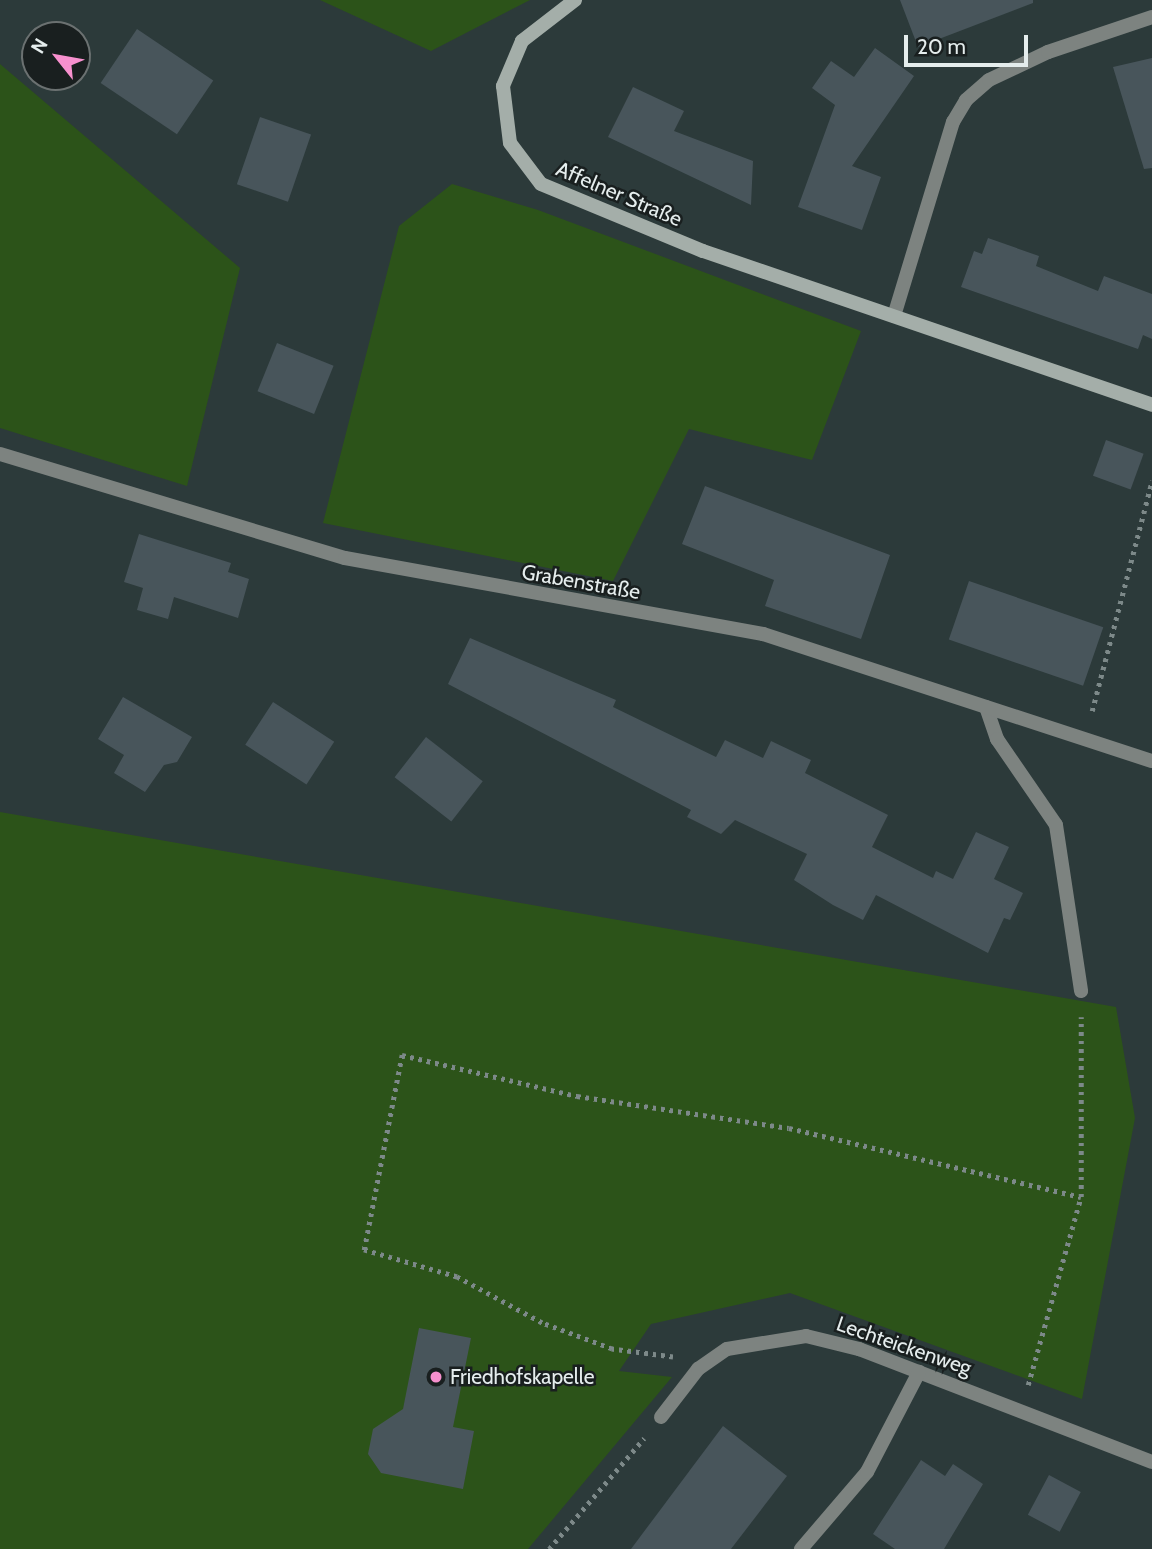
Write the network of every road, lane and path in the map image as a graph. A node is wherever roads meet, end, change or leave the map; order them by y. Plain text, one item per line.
1 (575, 0) edge
2 (1152, 17) edge
3 (894, 316) junction
4 (1152, 405) edge
5 (0, 454) edge
6 (1152, 481) edge
7 (986, 707) junction
8 (1085, 739) junction
9 (1152, 761) edge
10 (1081, 991) joint
11 (1081, 1197) junction
12 (708, 1362) junction
13 (919, 1372) junction
14 (1019, 1411) junction
15 (661, 1417) joint
16 (1152, 1462) edge
17 (549, 1549) edge
18 (801, 1549) edge

1 - 3 main road, Affelner Straße
2 - 3 street
3 - 4 main road, Affelner Straße
5 - 7 street, Grabenstraße
6 - 8 path
7 - 8 street, Grabenstraße
7 - 10 street
8 - 9 street, Grabenstraße
10 - 11 path
11 - 12 path
11 - 14 path
12 - 13 street, Lechteickenweg
12 - 15 street, Lechteickenweg
13 - 14 street, Lechteickenweg
13 - 18 street
14 - 16 street, Lechteickenweg
15 - 17 path

